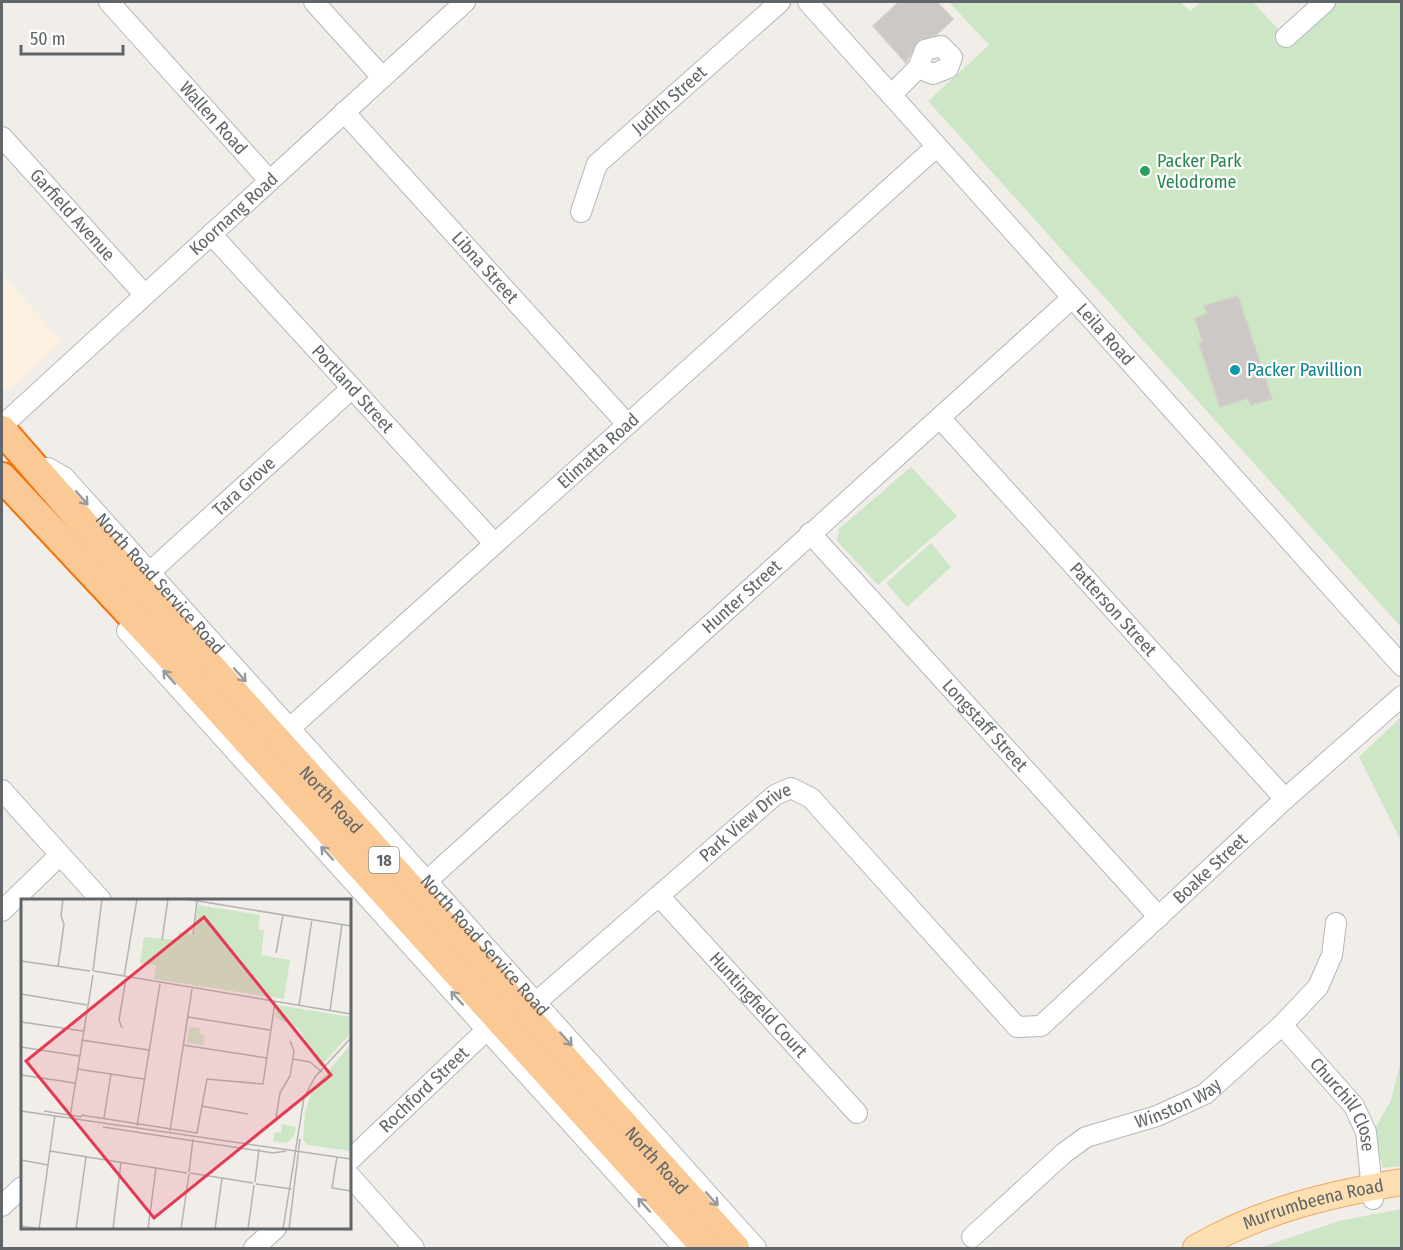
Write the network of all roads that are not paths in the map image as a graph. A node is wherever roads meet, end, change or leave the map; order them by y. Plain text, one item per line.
1 (109, 2) edge
2 (314, 2) edge
3 (465, 2) edge
4 (780, 2) edge
5 (808, 2) edge
6 (1325, 2) edge
7 (1286, 38) dead end
8 (918, 68) dead end
9 (382, 77) junction
10 (891, 95) junction
11 (344, 112) junction
12 (2, 137) edge
13 (936, 147) junction
14 (269, 180) junction
15 (581, 212) dead end
16 (211, 234) junction
17 (144, 294) junction
18 (1071, 299) junction
19 (352, 388) junction
20 (940, 418) junction
21 (627, 424) junction
22 (2, 428) edge
23 (2, 477) edge
24 (810, 533) junction
25 (494, 543) junction
26 (65, 546) junction
27 (142, 578) junction
28 (1401, 666) edge
29 (1401, 696) edge
30 (275, 741) junction
31 (2, 790) edge
32 (1285, 799) junction
33 (60, 855) junction
34 (419, 887) junction
35 (660, 897) junction
36 (100, 899) edge
37 (2, 911) edge
38 (1160, 917) junction
39 (1336, 923) dead end
40 (508, 1015) junction
41 (1282, 1024) junction
42 (1017, 1028) joint
43 (857, 1113) dead end
44 (351, 1160) edge
45 (351, 1177) edge
46 (1401, 1182) edge
47 (21, 1187) edge
48 (1372, 1193) junction
49 (1401, 1194) edge
50 (2, 1206) edge
51 (274, 1229) edge
52 (972, 1237) dead end
53 (254, 1248) edge
54 (414, 1248) edge
55 (684, 1248) edge
56 (706, 1248) edge
57 (735, 1248) edge
58 (756, 1248) edge
59 (1196, 1248) edge
60 (1226, 1248) edge

1 - 14 street, Wallen Road
2 - 9 street
3 - 9 street, Koornang Road
4 - 15 street, Judith Street
5 - 10 street, Leila Road
6 - 7 street
8 - 10 street
9 - 11 street, Koornang Road
10 - 13 street, Leila Road
11 - 14 street, Koornang Road
11 - 21 street, Libna Street
12 - 17 street, Garfield Avenue
13 - 18 street, Leila Road
13 - 21 street, Elimatta Road
14 - 16 street, Koornang Road
16 - 17 street, Koornang Road
16 - 19 street, Portland Street
17 - 22 street, Koornang Road
18 - 20 street, Hunter Street
18 - 28 street, Leila Road
19 - 25 street, Portland Street
19 - 27 street, Tara Grove
20 - 24 street, Hunter Street
20 - 32 street, Patterson Street
21 - 25 street, Elimatta Road
22 -> 27 highway, North Road / 18
23 - 26 highway, North Road / 18
24 - 34 street, Hunter Street
24 - 38 street, Longstaff Street
25 - 30 street, Elimatta Road
26 - 30 highway, North Road / 18
40 -> 26 street, North Road Service Road
27 -> 30 highway, North Road / 18
29 - 32 street, Boake Street
30 - 34 highway, North Road / 18
30 - 40 highway, North Road / 18
31 - 33 street
32 - 38 street, Boake Street
33 - 36 street
33 - 37 street
34 - 40 highway, North Road / 18
35 - 40 street, Park View Drive
35 - 42 street, Park View Drive
35 - 43 street, Huntingfield Court
38 - 42 street, Boake Street
39 - 41 street, Winston Way
40 - 44 street, Rochford Street
55 -> 40 street, North Road Service Road
40 - 56 highway, North Road / 18
40 - 57 highway, North Road / 18
40 -> 58 street, North Road Service Road
41 - 48 street, Churchill Close
41 - 52 street, Winston Way
45 - 54 street
46 - 48 main road, Murrumbeena Road
47 - 50 street
48 - 49 main road, Murrumbeena Road
48 - 59 main road, Murrumbeena Road
48 - 60 main road, Murrumbeena Road
51 - 53 street

